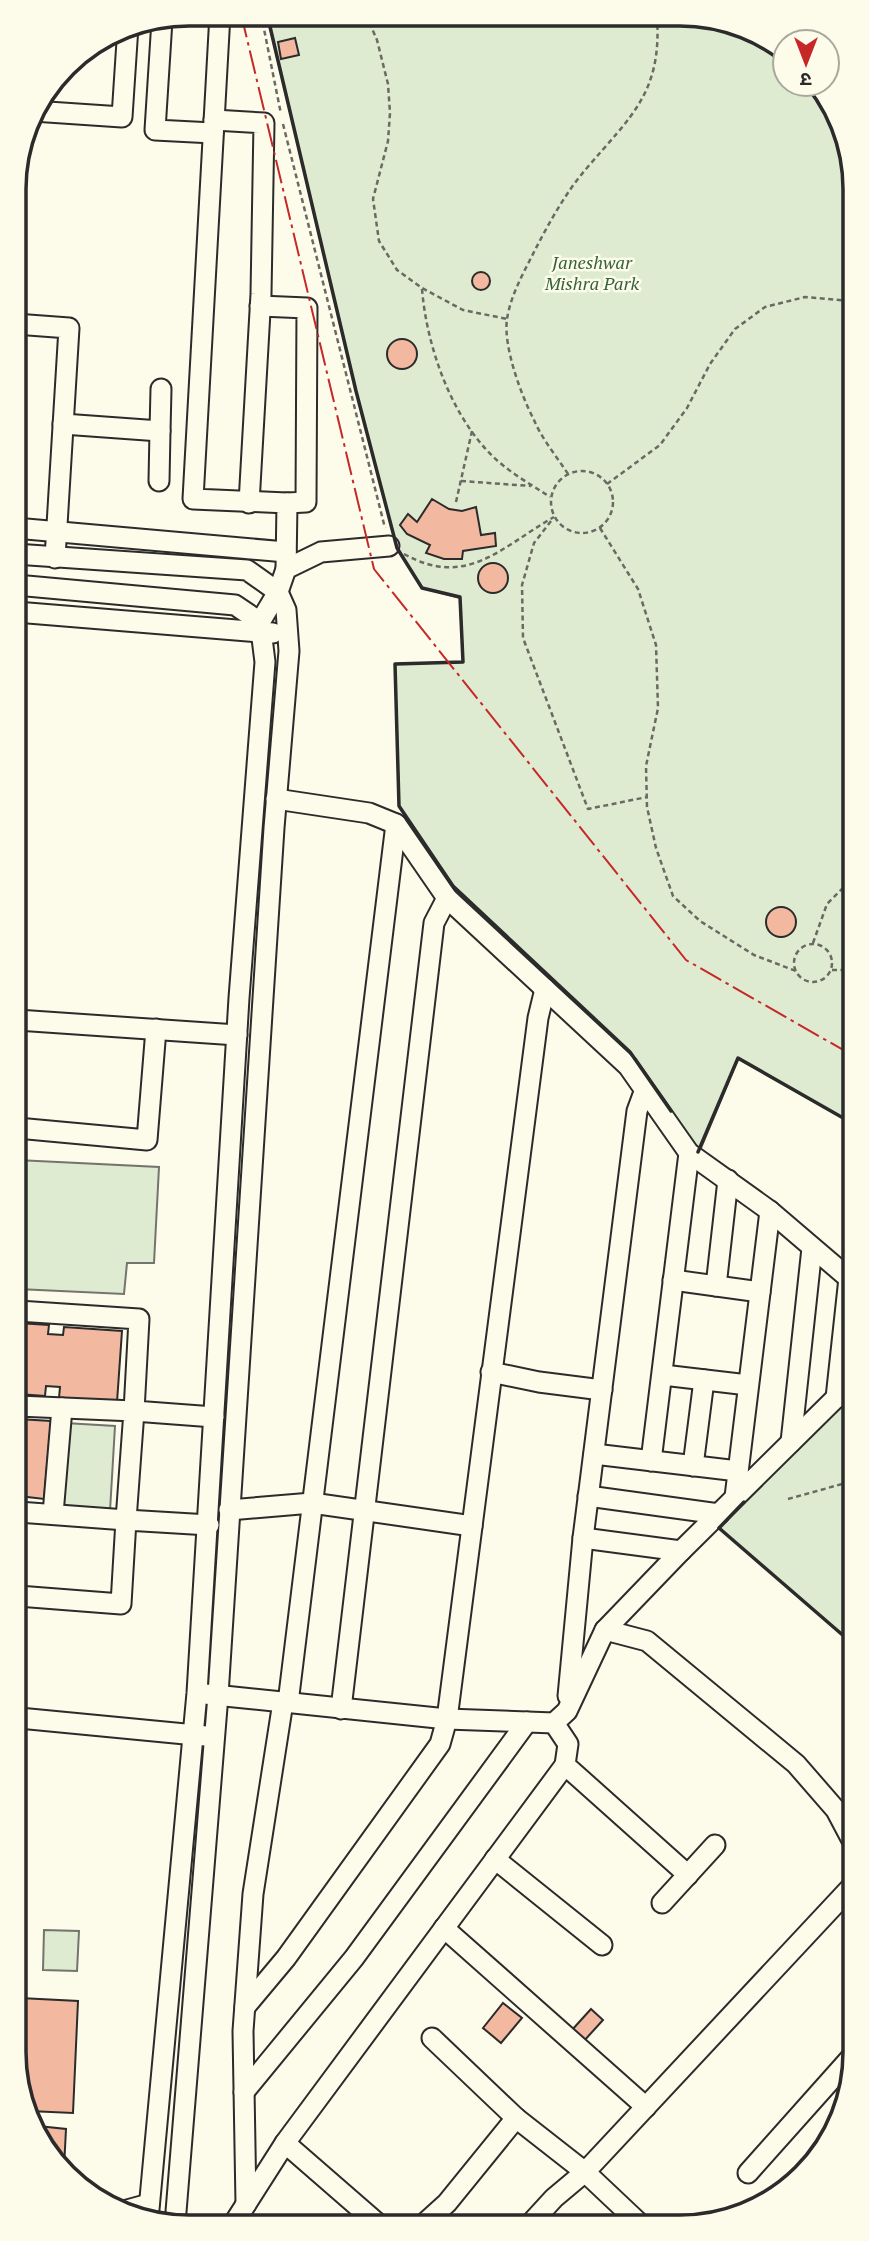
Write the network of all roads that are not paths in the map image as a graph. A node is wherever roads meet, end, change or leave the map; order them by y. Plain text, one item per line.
1 (219, 27) edge
2 (161, 29) edge
3 (127, 39) edge
4 (46, 112) edge
5 (214, 126) junction
6 (260, 306) junction
7 (27, 325) edge
8 (161, 389) dead end
9 (63, 424) junction
10 (160, 431) junction
11 (159, 481) dead end
12 (249, 503) junction
13 (287, 503) junction
14 (27, 529) edge
15 (57, 530) junction
16 (389, 546) road end
17 (27, 555) edge
18 (55, 558) junction
19 (286, 560) junction
20 (27, 585) edge
21 (278, 593) junction
22 (27, 613) edge
23 (261, 627) junction
24 (288, 635) junction
25 (276, 799) junction
26 (396, 824) junction
27 (447, 898) junction
28 (545, 989) junction
29 (27, 1021) edge
30 (156, 1029) junction
31 (237, 1035) junction
32 (644, 1092) junction
33 (26, 1129) edge
34 (690, 1153) junction
35 (728, 1180) junction
36 (770, 1211) junction
37 (812, 1248) junction
38 (842, 1273) edge
39 (673, 1280) junction
40 (716, 1286) junction
41 (760, 1292) junction
42 (26, 1312) edge
43 (842, 1344) edge
44 (491, 1373) junction
45 (663, 1375) junction
46 (704, 1380) junction
47 (748, 1385) junction
48 (602, 1390) junction
49 (842, 1391) edge
50 (835, 1398) junction
51 (26, 1406) edge
52 (62, 1408) junction
53 (134, 1411) junction
54 (214, 1417) junction
55 (791, 1443) junction
56 (594, 1454) junction
57 (651, 1461) junction
58 (693, 1466) junction
59 (738, 1471) junction
60 (588, 1496) junction
61 (735, 1497) junction
62 (312, 1503) junction
63 (229, 1510) junction
64 (365, 1511) junction
65 (26, 1513) edge
66 (53, 1514) junction
67 (719, 1514) junction
68 (126, 1520) junction
69 (209, 1525) junction
70 (472, 1525) junction
71 (583, 1538) junction
72 (681, 1551) junction
73 (26, 1597) edge
74 (605, 1630) junction
75 (197, 1693) junction
76 (218, 1695) junction
77 (285, 1702) junction
78 (341, 1709) junction
79 (560, 1717) junction
80 (26, 1719) edge
81 (447, 1719) junction
82 (527, 1722) junction
83 (194, 1735) junction
84 (214, 1737) junction
85 (565, 1765) junction
86 (842, 1823) edge
87 (715, 1844) dead end
88 (495, 1859) junction
89 (688, 1875) junction
90 (842, 1897) edge
91 (662, 1903) dead end
92 (444, 1928) junction
93 (601, 1945) dead end
94 (245, 2007) junction
95 (432, 2038) dead end
96 (841, 2068) edge
97 (244, 2092) junction
98 (646, 2107) junction
99 (516, 2118) junction
100 (285, 2143) junction
101 (585, 2172) junction
102 (748, 2174) dead end
103 (246, 2204) junction
104 (148, 2209) edge
105 (175, 2214) edge
106 (239, 2215) edge
107 (368, 2215) edge
108 (434, 2215) edge
109 (538, 2215) edge
110 (632, 2215) edge

1 - 5 street
2 - 5 street
3 - 4 street
5 - 6 street
5 - 12 street
6 - 12 street
6 - 13 street
7 - 9 street
8 - 10 street
9 - 10 street
9 - 15 street
10 - 11 street
12 - 13 street
13 - 19 street
14 - 15 street
15 - 18 street
15 - 19 street
16 - 19 street
17 - 18 street
18 - 21 street
19 - 21 street
20 - 23 street
21 - 23 street
21 - 24 street
22 - 23 street
23 - 24 street
23 - 31 street
24 - 25 street
25 - 26 street
25 - 63 street
26 - 27 street
26 - 62 street
27 - 28 street
27 - 64 street
28 - 32 street
28 - 44 street
29 - 30 street
30 - 31 street
30 - 33 street
31 - 54 street
32 - 34 street
32 - 48 street
34 - 35 street
34 - 39 street
35 - 36 street
35 - 40 street
36 - 37 street
36 - 41 street
37 - 38 street
37 - 55 street
39 - 40 street
39 - 45 street
40 - 41 street
41 - 47 street
42 - 53 street
43 - 50 street
44 - 48 street
44 - 70 street
45 - 46 street
45 - 57 street
46 - 47 street
46 - 58 street
47 - 59 street
48 - 56 street
49 - 50 street
50 - 55 street
51 - 52 street
52 - 53 street
52 - 66 street
53 - 54 street
53 - 68 street
54 - 69 street
55 - 61 street
56 - 57 street
56 - 60 street
57 - 58 street
58 - 59 street
59 - 61 street
60 - 67 street
60 - 71 street
61 - 67 street
62 - 63 street
62 - 64 street
62 - 77 street
63 - 76 street
64 - 70 street
64 - 78 street
65 - 66 street
66 - 68 street
67 - 72 street
68 - 69 street
68 - 73 street
69 - 75 street
70 - 81 street
71 - 72 street
71 - 79 street
72 - 74 street
74 - 79 street
74 - 86 street
75 - 76 street
75 - 83 street
76 - 77 street
76 - 84 street
77 - 78 street
77 - 94 street
78 - 81 street
79 - 82 street
79 - 85 street
80 - 83 street
81 - 82 street
81 - 94 street
82 - 97 street
83 - 84 street
83 - 104 street
84 - 105 street
85 - 88 street
85 - 89 street
87 - 89 street
88 - 92 street
88 - 93 street
89 - 91 street
90 - 98 street
92 - 98 street
92 - 100 street
94 - 97 street
95 - 99 street
96 - 102 street
97 - 103 street
98 - 101 street
99 - 101 street
99 - 108 street
100 - 103 street
100 - 107 street
101 - 109 street
101 - 110 street
103 - 106 street

